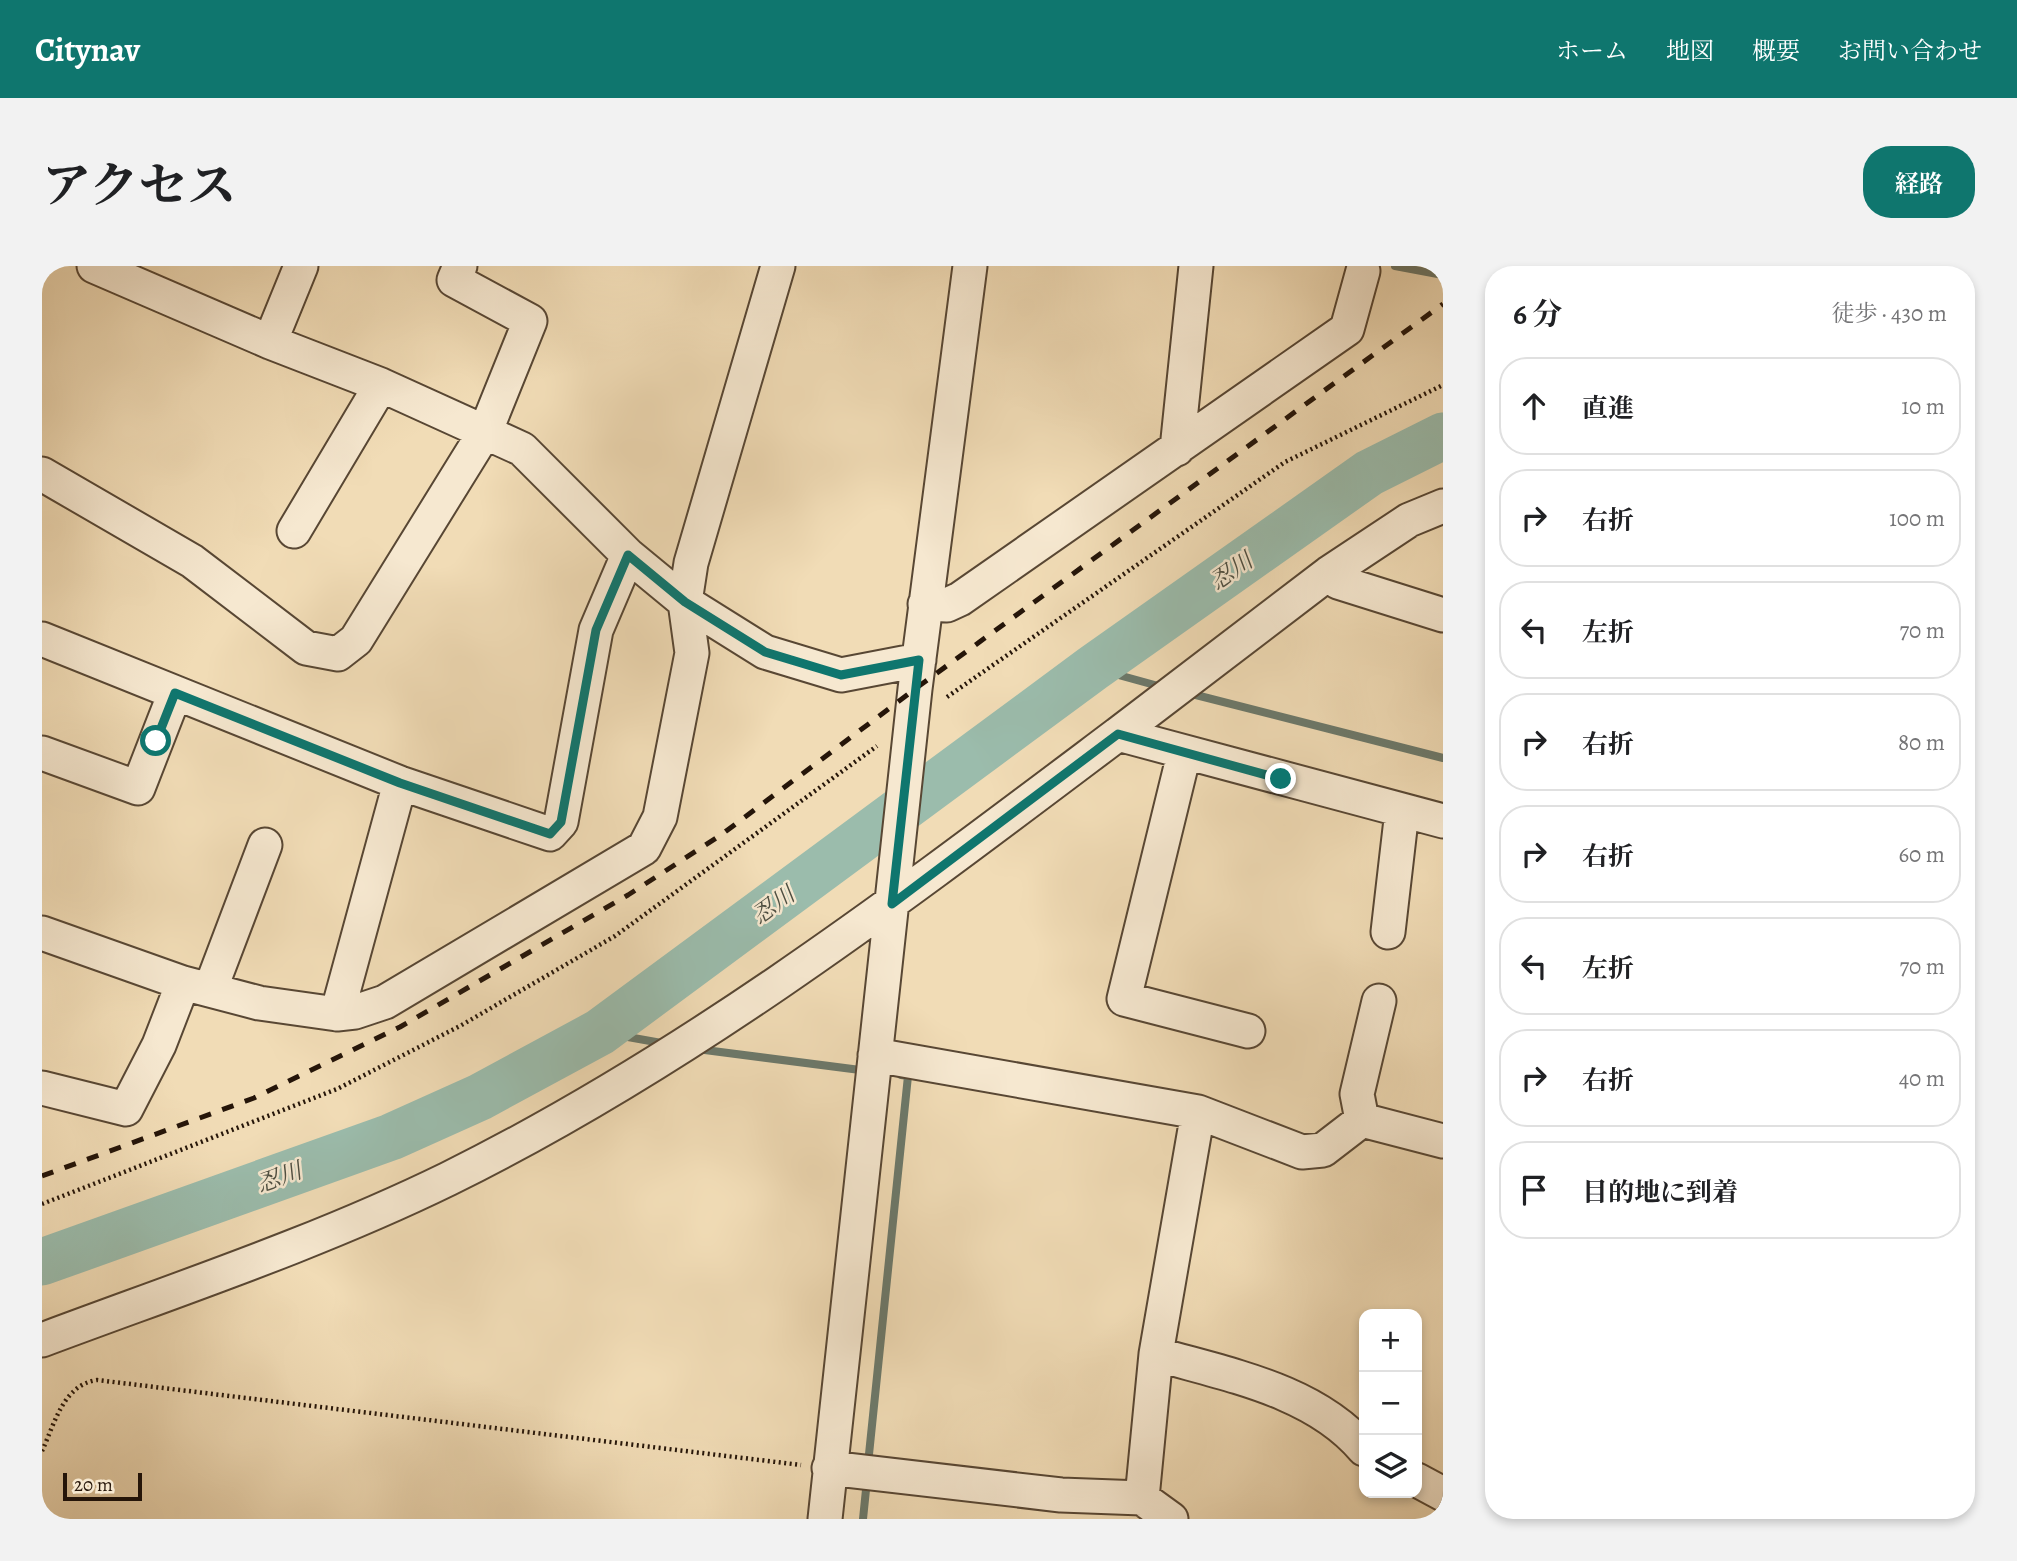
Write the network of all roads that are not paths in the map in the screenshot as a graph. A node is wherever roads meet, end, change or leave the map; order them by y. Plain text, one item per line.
1 (94, 266) edge
2 (301, 266) edge
3 (460, 266) edge
4 (778, 266) edge
5 (970, 266) edge
6 (1196, 266) edge
7 (1354, 268) edge
8 (271, 342) junction
9 (381, 385) junction
10 (486, 430) junction
11 (1177, 449) junction
12 (42, 474) edge
13 (1443, 506) edge
14 (294, 531) dead end
15 (628, 555) junction
16 (1329, 572) junction
17 (685, 602) junction
18 (925, 604) junction
19 (1443, 615) edge
20 (42, 639) edge
21 (919, 660) junction
22 (175, 693) junction
23 (1118, 734) junction
24 (42, 753) edge
25 (1184, 754) junction
26 (400, 783) junction
27 (1402, 811) junction
28 (1443, 821) edge
29 (265, 845) dead end
30 (893, 894) junction
31 (1388, 932) dead end
32 (42, 933) edge
33 (197, 987) junction
34 (1378, 1001) dead end
35 (337, 1014) junction
36 (1248, 1031) dead end
37 (875, 1055) junction
38 (42, 1088) edge
39 (1198, 1112) junction
40 (1362, 1120) junction
41 (1443, 1142) edge
42 (42, 1340) edge
43 (1156, 1354) junction
44 (1359, 1443) edge
45 (830, 1468) junction
46 (1422, 1483) edge
47 (1443, 1494) edge
48 (1142, 1497) junction
49 (1060, 1507) edge
50 (825, 1519) edge
51 (1171, 1519) edge

1 - 8 street
2 - 8 street
3 - 10 street
4 - 17 street
5 - 18 street
6 - 11 street
7 - 11 street
8 - 9 street
9 - 10 street
9 - 14 street
10 - 12 street
10 - 15 street
11 - 18 street
13 - 16 street
15 - 17 street
15 - 26 street
16 - 19 street
16 - 23 street
17 - 21 street
17 - 35 street
18 - 21 street
20 - 22 street
21 - 30 street
22 - 24 street
22 - 26 street
23 - 25 street
23 - 30 street
25 - 27 street
25 - 36 street
26 - 35 street
27 - 28 street
27 - 31 street
29 - 33 street
30 - 37 street
30 - 42 street
32 - 33 street
33 - 35 street
33 - 38 street
34 - 40 street
37 - 39 street
37 - 45 street
39 - 40 street
39 - 43 street
40 - 41 street
43 - 44 street
43 - 48 street
45 - 49 street
45 - 50 street
46 - 47 street
48 - 49 street
48 - 51 street

